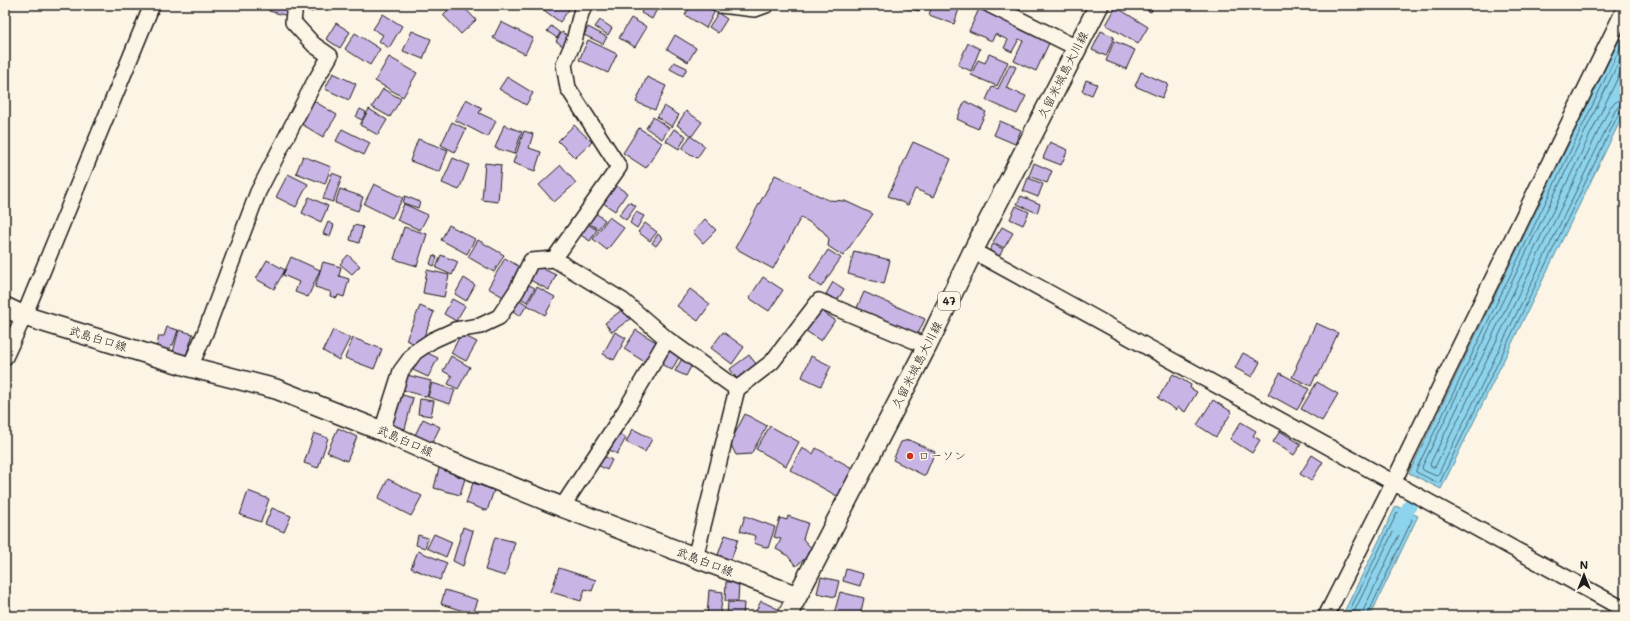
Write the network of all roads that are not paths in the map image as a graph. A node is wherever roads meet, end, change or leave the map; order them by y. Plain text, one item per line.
1 (152, 5) edge
2 (295, 5) edge
3 (585, 5) edge
4 (720, 5) edge
5 (766, 5) edge
6 (990, 5) edge
7 (1100, 5) edge
8 (1625, 8) edge
9 (1077, 48) junction
10 (973, 251) junction
11 (554, 259) junction
12 (5, 307) edge
13 (24, 316) junction
14 (667, 339) junction
15 (927, 346) junction
16 (5, 357) edge
17 (190, 367) junction
18 (737, 389) junction
19 (382, 431) junction
20 (1394, 481) junction
21 (562, 507) junction
22 (695, 558) junction
23 (797, 596) junction
24 (1625, 610) edge
25 (787, 616) edge
26 (1326, 616) edge

1 - 13 street
2 - 17 street
3 - 11 street
4 - 5 street
6 - 9 street
7 - 9 main road, 久留米城島大川線 / 47
8 - 20 street
9 - 10 main road, 久留米城島大川線 / 47
10 - 15 main road, 久留米城島大川線 / 47
10 - 20 street
11 - 14 street
11 - 19 street
12 - 13 main road, 武島白口線
13 - 16 street
13 - 17 main road, 武島白口線
14 - 18 street
14 - 21 street
15 - 18 street
15 - 23 main road, 久留米城島大川線 / 47
17 - 19 main road, 武島白口線
18 - 22 street
19 - 21 main road, 武島白口線
20 - 24 street
20 - 26 street
21 - 22 main road, 武島白口線
22 - 23 main road, 武島白口線
23 - 25 main road, 久留米城島大川線 / 47

